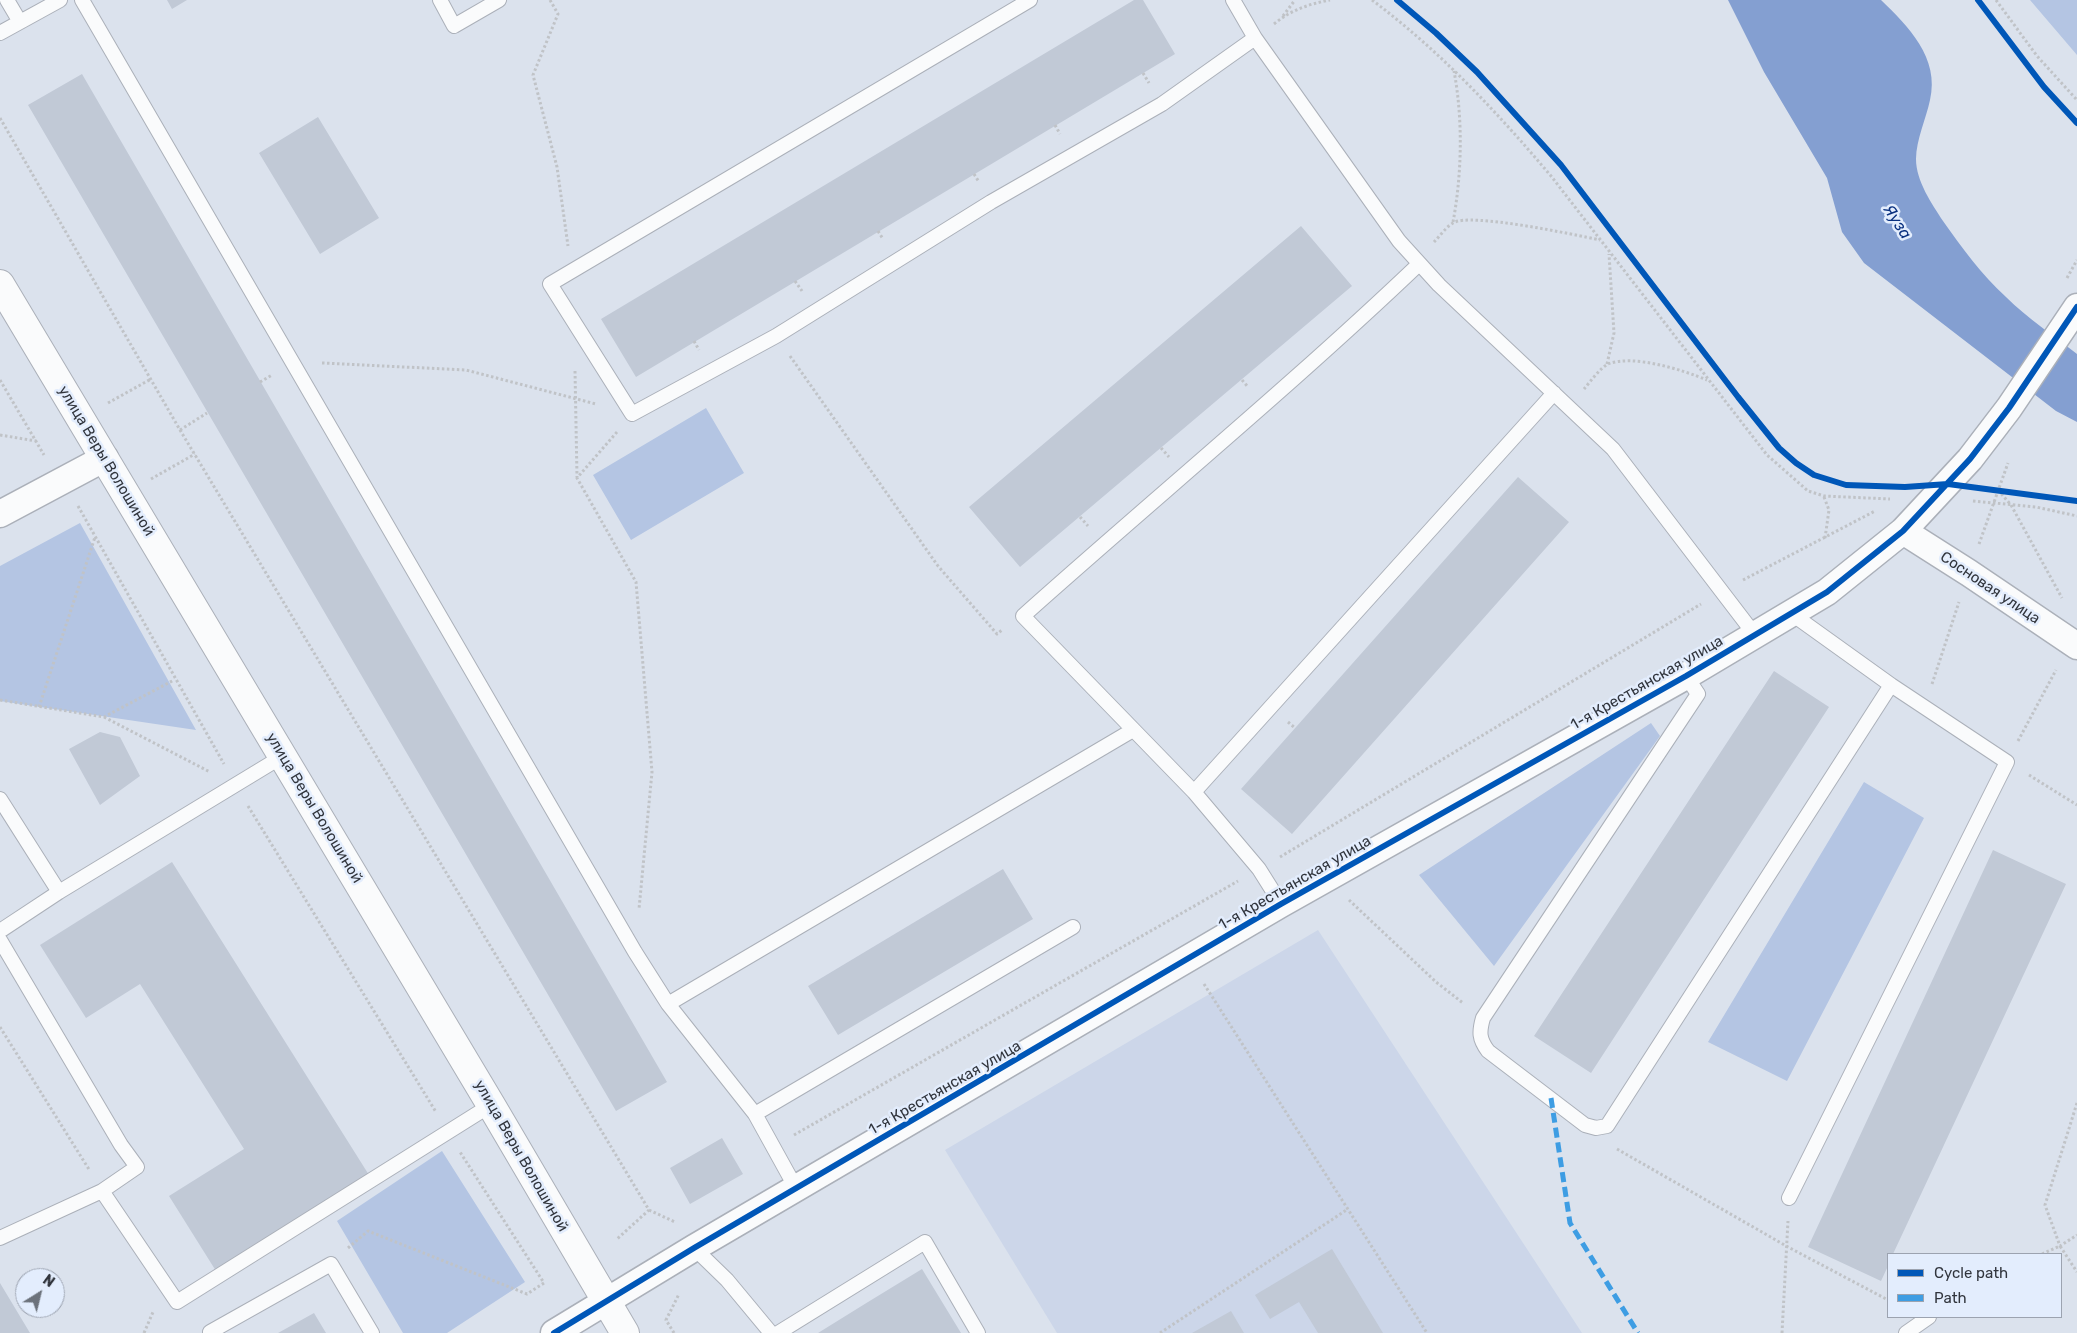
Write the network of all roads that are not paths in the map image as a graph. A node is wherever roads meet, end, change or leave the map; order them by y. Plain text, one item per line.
1 (7, 0) edge
2 (60, 0) edge
3 (82, 0) edge
4 (440, 0) edge
5 (499, 0) edge
6 (1030, 0) edge
7 (1232, 0) edge
8 (20, 22) junction
9 (0, 33) edge
10 (1255, 38) junction
11 (1417, 262) junction
12 (0, 284) edge
13 (2077, 307) edge
14 (1554, 393) junction
15 (104, 458) junction
16 (0, 514) edge
17 (1902, 531) junction
18 (1792, 614) junction
19 (1755, 635) junction
20 (2074, 644) edge
21 (1686, 676) junction
22 (1891, 685) junction
23 (1133, 730) junction
24 (283, 756) junction
25 (1194, 792) junction
26 (0, 799) edge
27 (58, 892) junction
28 (1281, 904) junction
29 (1073, 926) dead end
30 (0, 931) edge
31 (0, 940) edge
32 (668, 1004) junction
33 (491, 1105) junction
34 (755, 1114) junction
35 (797, 1190) junction
36 (102, 1191) junction
37 (1789, 1198) dead end
38 (0, 1238) edge
39 (694, 1248) junction
40 (606, 1301) junction
41 (1927, 1318) edge
42 (210, 1332) edge
43 (372, 1333) edge
44 (554, 1333) edge
45 (625, 1333) edge
46 (771, 1333) edge
47 (778, 1333) edge
48 (978, 1333) edge
49 (1906, 1333) edge

1 - 8 lane
2 - 8 lane
3 - 32 lane
4 - 5 lane
6 - 10 lane
7 - 10 lane
8 - 9 lane
10 - 11 lane
11 - 14 lane
11 - 23 lane
12 - 15 street, улица Веры Волошиной
13 - 17 street, 1-я Крестьянская улица
14 - 19 lane
14 - 25 lane
15 - 16 street
15 - 24 street, улица Веры Волошиной
17 - 18 street, 1-я Крестьянская улица
17 - 20 street, Сосновая улица
18 - 19 street, 1-я Крестьянская улица
18 - 22 lane
19 - 21 street, 1-я Крестьянская улица
21 - 22 lane
21 - 28 street, 1-я Крестьянская улица
22 - 37 lane
23 - 25 lane
23 - 32 lane
24 - 27 lane
24 - 33 street, улица Веры Волошиной
25 - 28 lane
26 - 27 lane
27 - 30 lane
28 - 35 street, 1-я Крестьянская улица
29 - 34 lane
31 - 36 lane
32 - 34 lane
33 - 36 lane
33 - 40 street, улица Веры Волошиной
34 - 35 lane
35 - 39 street, 1-я Крестьянская улица
36 - 38 lane
39 - 40 street, 1-я Крестьянская улица
39 - 46 lane
40 - 44 street, 1-я Крестьянская улица
40 - 45 street, улица Веры Волошиной
41 - 49 lane
42 - 43 lane
47 - 48 lane

